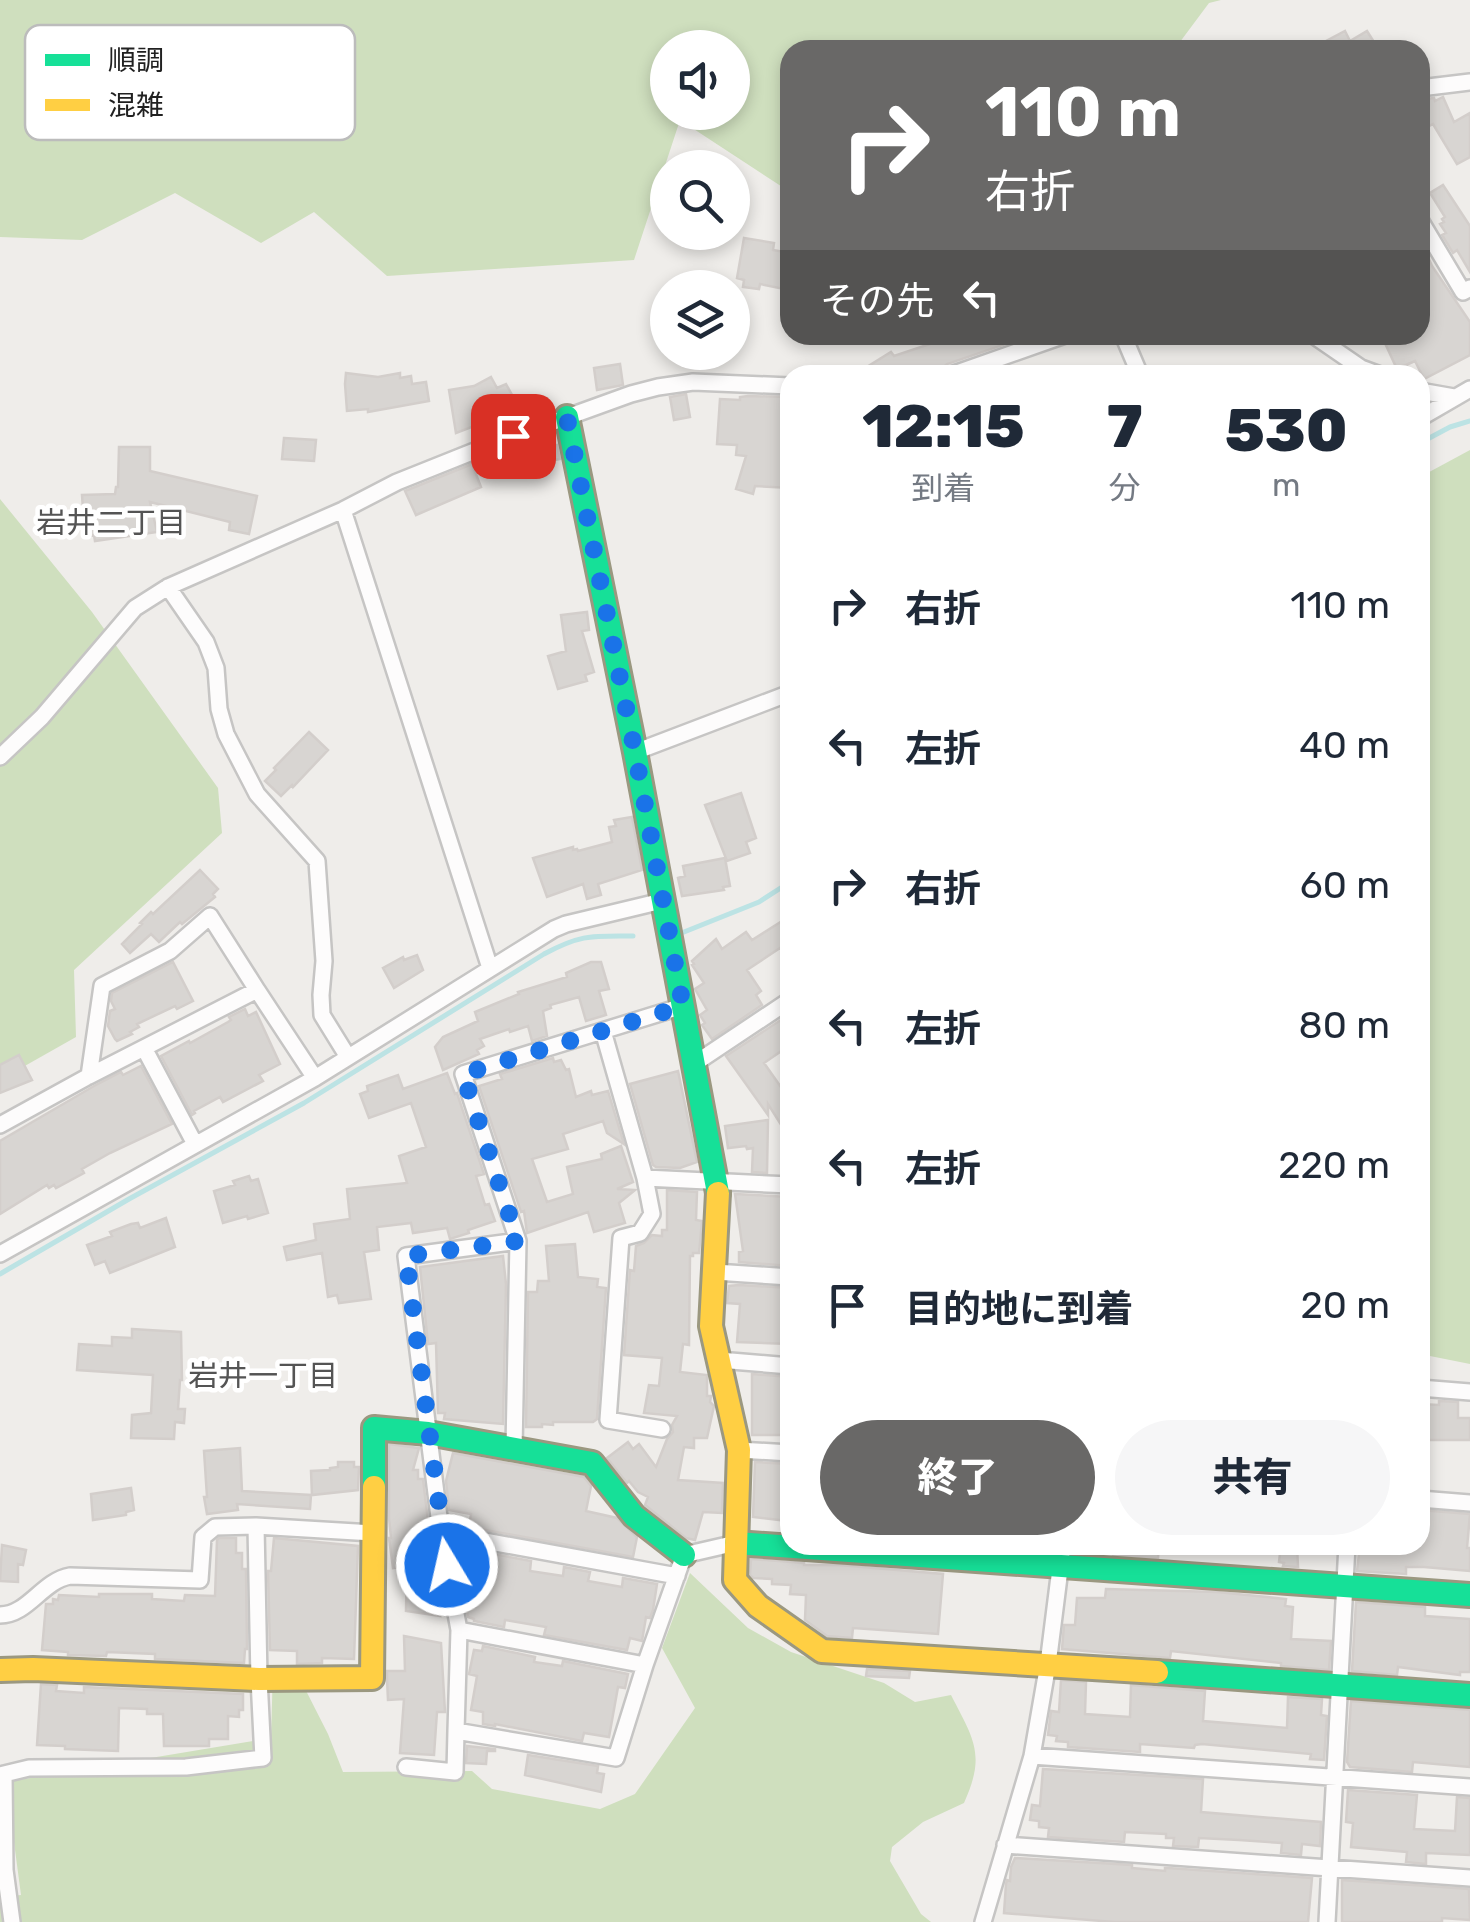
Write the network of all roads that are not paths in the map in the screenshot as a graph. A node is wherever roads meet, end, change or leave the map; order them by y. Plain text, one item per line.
1 (1470, 82) edge
2 (1430, 87) edge
3 (1430, 237) edge
4 (1470, 288) edge
5 (1037, 345) edge
6 (1328, 345) edge
7 (980, 365) edge
8 (1357, 365) edge
9 (780, 386) edge
10 (1470, 389) edge
11 (1430, 393) edge
12 (1454, 398) junction
13 (1430, 412) edge
14 (567, 418) junction
15 (343, 510) junction
16 (168, 587) junction
17 (780, 697) edge
18 (635, 752) junction
19 (0, 757) edge
20 (662, 901) junction
21 (490, 968) junction
22 (257, 990) junction
23 (683, 1006) junction
24 (780, 1007) edge
25 (603, 1031) junction
26 (144, 1048) junction
27 (348, 1057) junction
28 (694, 1064) junction
29 (89, 1076) junction
30 (315, 1078) junction
31 (0, 1125) edge
32 (196, 1144) junction
33 (645, 1178) junction
34 (717, 1180) junction
35 (780, 1185) edge
36 (518, 1241) junction
37 (0, 1254) edge
38 (714, 1272) junction
39 (780, 1277) edge
40 (719, 1360) junction
41 (780, 1365) edge
42 (1430, 1389) edge
43 (1470, 1392) edge
44 (662, 1429) dead end
45 (428, 1433) junction
46 (514, 1449) junction
47 (739, 1450) junction
48 (780, 1452) edge
49 (1430, 1501) edge
50 (1470, 1503) edge
51 (256, 1526) junction
52 (374, 1533) junction
53 (442, 1533) junction
54 (736, 1543) junction
55 (780, 1545) edge
56 (1062, 1555) edge
57 (1346, 1555) edge
58 (680, 1566) junction
59 (1344, 1586) junction
60 (1470, 1595) edge
61 (0, 1615) edge
62 (459, 1630) junction
63 (646, 1664) junction
64 (1048, 1664) junction
65 (0, 1670) edge
66 (258, 1679) junction
67 (1338, 1686) junction
68 (1470, 1695) edge
69 (456, 1732) junction
70 (1032, 1756) junction
71 (406, 1767) dead end
72 (2, 1774) edge
73 (1334, 1778) junction
74 (1470, 1788) edge
75 (1005, 1845) junction
76 (1329, 1868) junction
77 (1470, 1878) edge
78 (12, 1922) edge
79 (983, 1922) edge
80 (1326, 1922) edge

1 - 2 street
3 - 4 street
5 - 7 street
6 - 8 street
9 - 14 street
10 - 12 street
11 - 12 street
12 - 13 street
14 - 15 street
14 - 18 street
15 - 16 street
15 - 21 street
16 - 19 street
16 - 27 street
17 - 18 street
18 - 20 street
20 - 21 street
20 - 23 street
21 - 27 street
22 - 26 street
22 - 29 street
22 - 30 street
23 - 25 street
23 - 28 street
24 - 28 street
25 - 33 street
25 - 36 street
26 - 29 street
26 - 32 street
27 - 30 street
28 - 34 street
29 - 31 street
30 - 32 street
32 - 37 street
33 - 34 street
33 - 44 street
34 - 35 street
34 - 38 street
36 - 45 street
36 - 46 street
38 - 39 street
38 - 40 street
40 - 41 street
40 - 47 street
42 - 43 street
45 - 46 street
45 - 52 street
45 - 53 street
46 - 58 street
47 - 48 street
47 - 54 street
49 - 50 street
51 - 52 street
51 - 61 street
51 - 66 street
52 - 66 street
53 - 58 street
53 - 62 street
54 - 55 street
54 - 58 street
54 - 64 street
56 - 59 street
56 - 64 street
57 - 59 street
58 - 63 street
59 - 60 street
59 - 67 street
62 - 63 street
62 - 69 street
63 - 69 street
64 - 67 street
64 - 70 street
65 - 66 street
66 - 72 street
67 - 68 street
67 - 73 street
69 - 71 street
70 - 73 street
70 - 75 street
72 - 78 street
73 - 74 street
73 - 76 street
75 - 76 street
75 - 79 street
76 - 77 street
76 - 80 street

